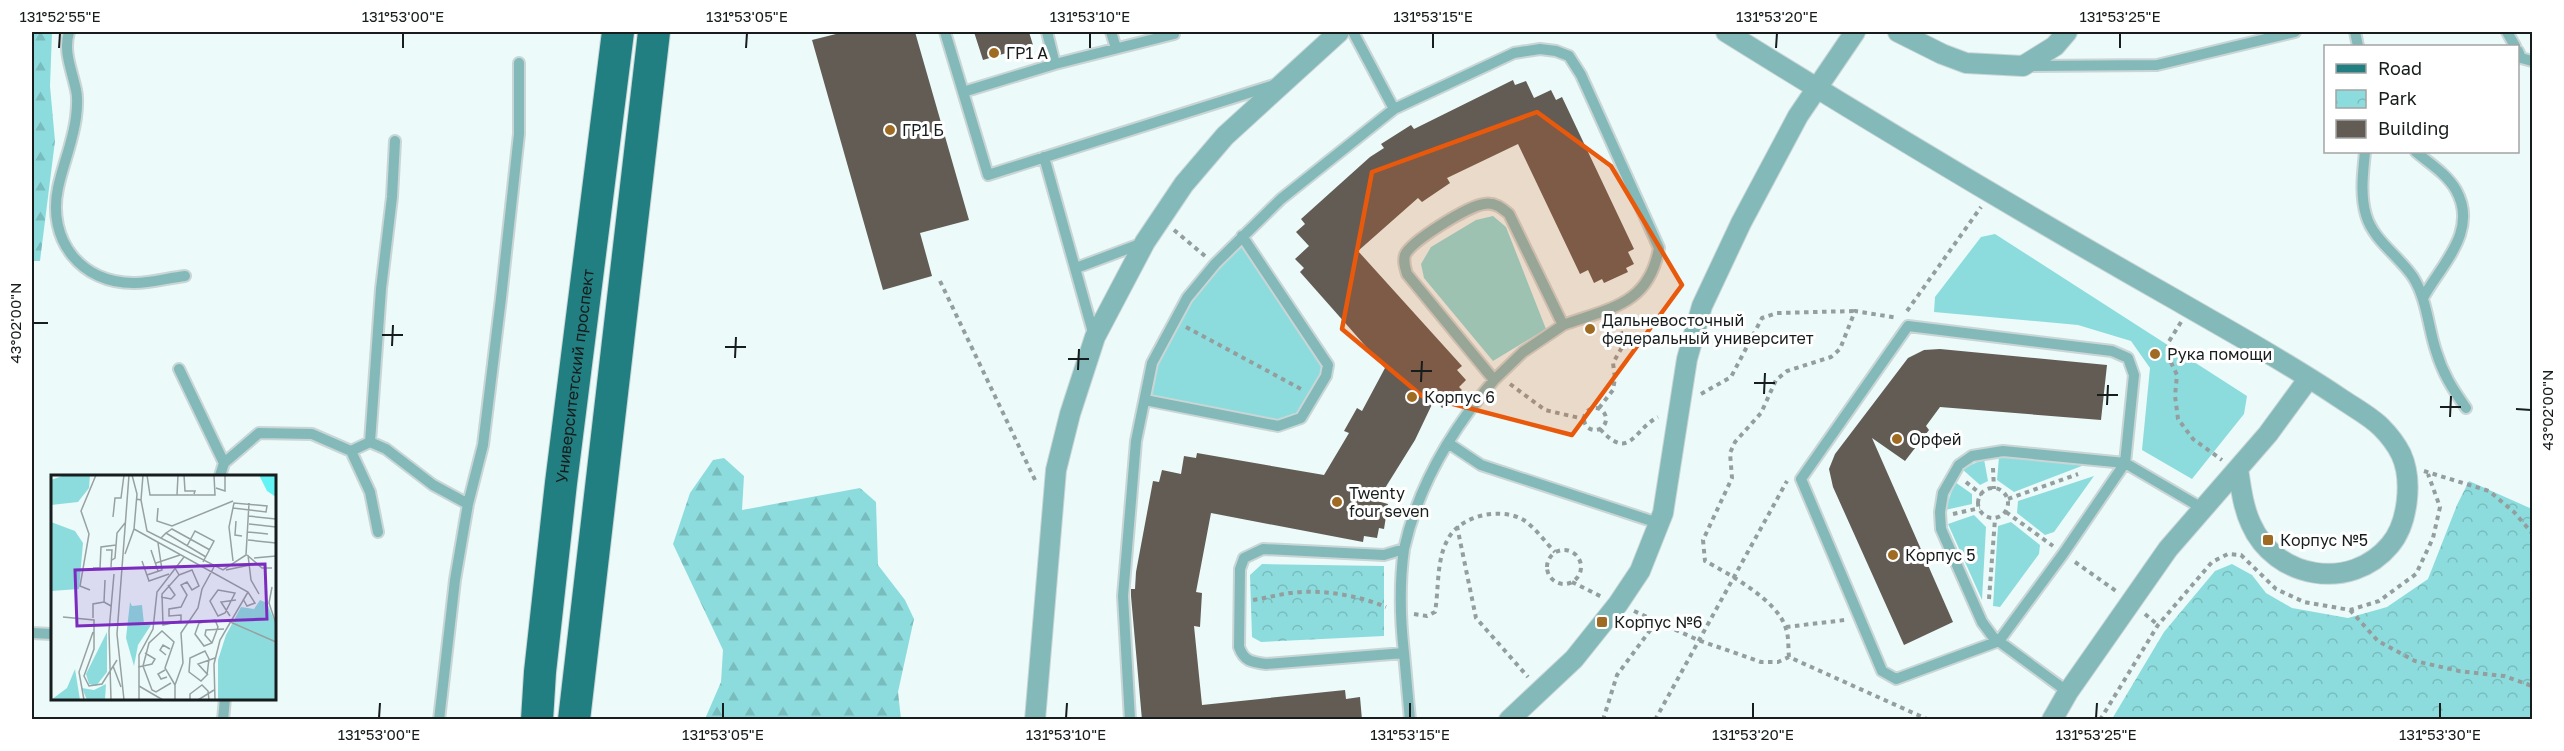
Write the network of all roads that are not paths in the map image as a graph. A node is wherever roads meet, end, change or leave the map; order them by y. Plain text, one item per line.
1 (69, 32) edge
2 (618, 32) edge
3 (654, 32) edge
4 (945, 32) edge
5 (1047, 32) edge
6 (1111, 32) edge
7 (1174, 32) edge
8 (1339, 32) edge
9 (1353, 32) edge
10 (1726, 32) edge
11 (1855, 32) edge
12 (1898, 32) edge
13 (2067, 32) edge
14 (2295, 32) edge
15 (1116, 48) junction
16 (2519, 54) edge
17 (2532, 61) edge
18 (519, 63) dead end
19 (1055, 64) junction
20 (2023, 66) junction
21 (1287, 81) junction
22 (1816, 88) junction
23 (963, 92) junction
24 (1394, 109) junction
25 (395, 141) dead end
26 (2366, 153) edge
27 (2417, 153) edge
28 (1044, 158) junction
29 (1242, 236) junction
30 (1145, 242) junction
31 (1076, 268) junction
32 (185, 276) dead end
33 (2422, 298) junction
34 (1563, 325) junction
35 (1095, 337) junction
36 (179, 369) dead end
37 (1496, 378) junction
38 (2309, 378) junction
39 (1145, 400) junction
40 (2466, 408) dead end
41 (370, 442) junction
42 (1448, 442) junction
43 (351, 451) junction
44 (224, 463) junction
45 (2125, 463) junction
46 (2238, 470) junction
47 (221, 475) edge
48 (468, 504) junction
49 (2202, 508) junction
50 (1661, 524) junction
51 (378, 532) dead end
52 (1404, 549) junction
53 (32, 633) edge
54 (51, 634) edge
55 (1999, 641) junction
56 (1404, 653) junction
57 (2068, 692) junction
58 (225, 700) edge
59 (223, 720) edge
60 (440, 720) edge
61 (537, 720) edge
62 (574, 720) edge
63 (1035, 720) edge
64 (1130, 720) edge
65 (1410, 720) edge
66 (1509, 720) edge
67 (2052, 720) edge

1 - 32 lane
2 - 61 main road, Университетский проспект
3 - 62 main road
4 - 23 lane
5 - 19 lane
6 - 15 lane
7 - 15 lane
8 - 21 street
9 - 24 lane
10 - 22 street
11 - 22 street
12 - 20 street
13 - 20 street
14 - 20 lane
15 - 19 lane
16 - 17 lane
18 - 48 lane
19 - 23 lane
21 - 28 lane
21 - 30 street
22 - 38 street
22 - 50 street
23 - 28 lane
24 - 29 lane
24 - 34 lane
25 - 41 lane
26 - 33 lane
27 - 33 lane
28 - 31 lane
29 - 39 lane
29 - 39 lane
30 - 31 lane
30 - 35 street
31 - 35 lane
33 - 40 lane
34 - 37 lane
34 - 37 lane
35 - 63 street
36 - 44 lane
37 - 42 lane
38 - 46 street
38 - 46 street
39 - 64 lane
41 - 43 lane
41 - 48 lane
42 - 50 lane
42 - 52 lane
43 - 44 lane
43 - 51 lane
44 - 47 lane
45 - 49 lane
45 - 55 lane
45 - 55 lane
45 - 55 lane
46 - 49 street
48 - 60 lane
49 - 57 street
50 - 66 street
52 - 56 lane
52 - 56 lane
53 - 54 lane
55 - 57 lane
56 - 65 lane
57 - 67 street
58 - 59 lane

